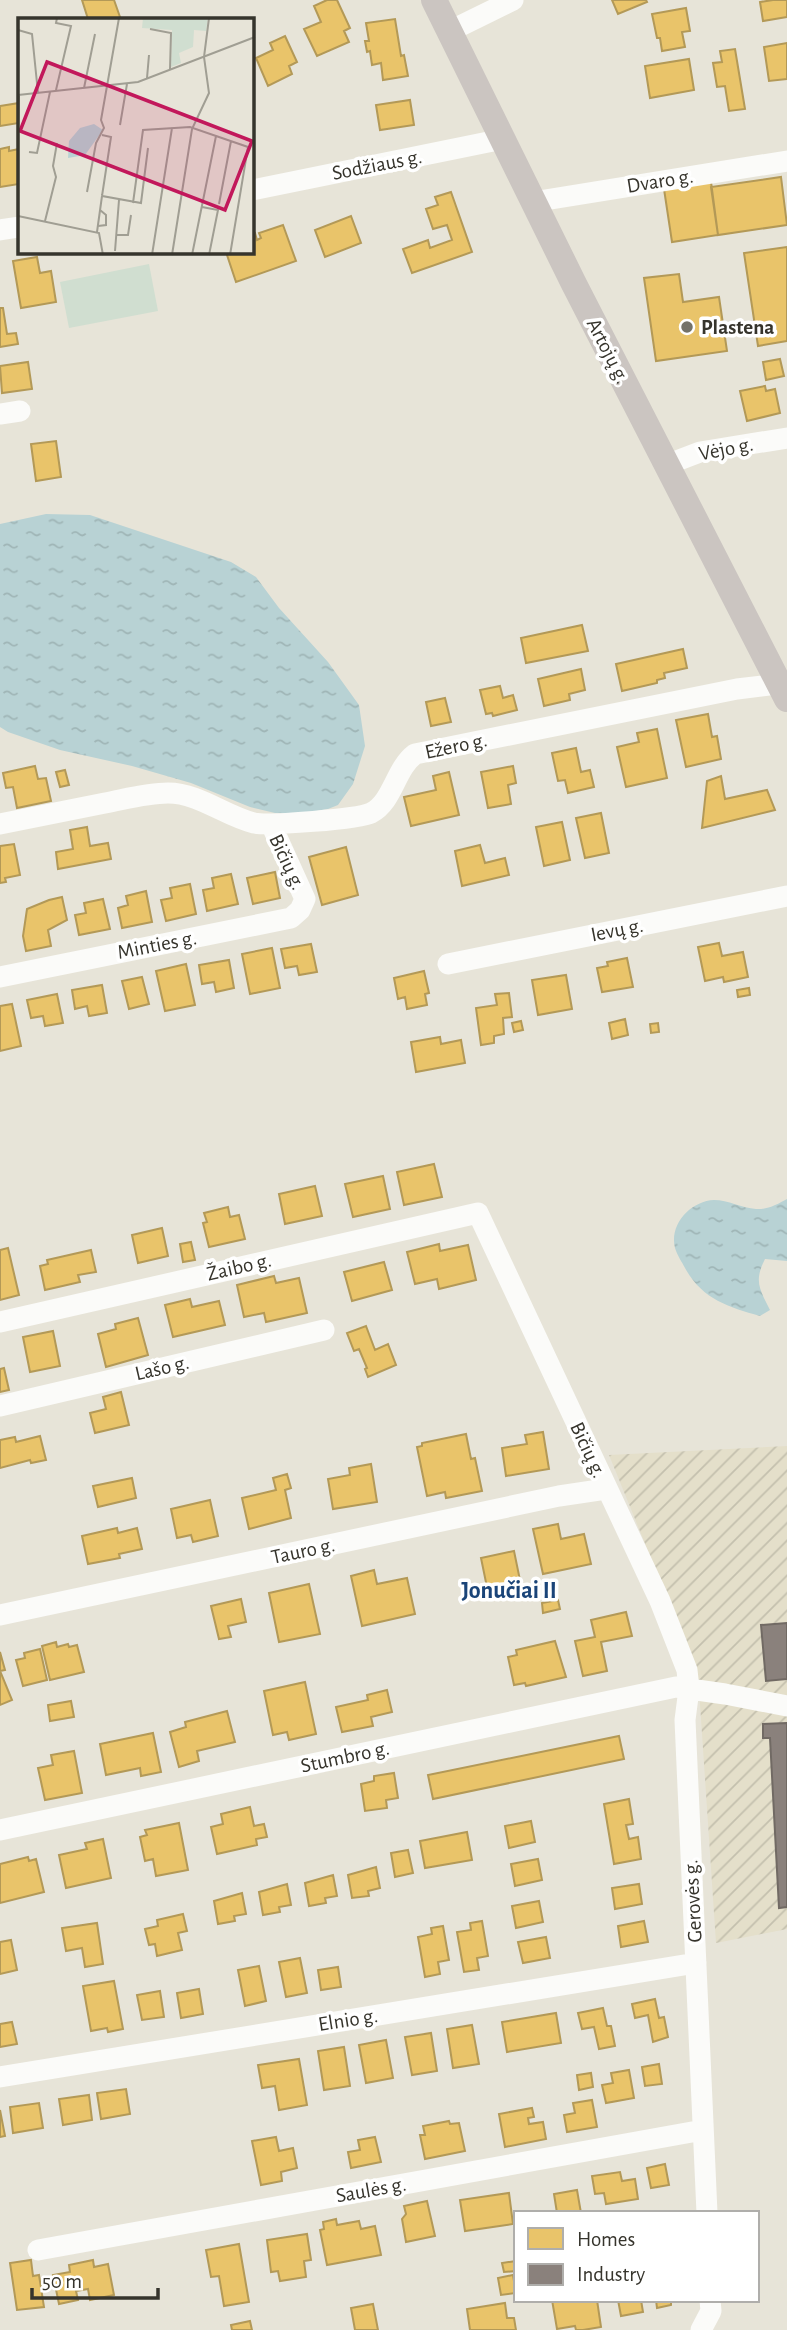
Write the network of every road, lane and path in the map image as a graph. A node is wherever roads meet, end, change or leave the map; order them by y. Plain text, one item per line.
1 (434, 0) edge
2 (513, 0) edge
3 (450, 32) junction
4 (503, 139) junction
5 (787, 161) edge
6 (254, 190) edge
7 (534, 204) junction
8 (18, 227) edge
9 (0, 230) edge
10 (787, 438) edge
11 (666, 465) junction
12 (784, 689) edge
13 (0, 824) edge
14 (271, 824) junction
15 (787, 895) edge
16 (305, 899) joint
17 (448, 964) dead end
18 (0, 977) edge
19 (478, 1213) joint
20 (0, 1322) edge
21 (324, 1329) dead end
22 (0, 1406) edge
23 (606, 1489) junction
24 (0, 1615) edge
25 (689, 1689) junction
26 (787, 1706) edge
27 (0, 1830) edge
28 (696, 1963) junction
29 (0, 2077) edge
30 (703, 2130) junction
31 (707, 2211) edge
32 (38, 2250) dead end
33 (710, 2302) edge
34 (701, 2330) edge

1 - 3 main road, Artojų g.
2 - 3 street
3 - 4 main road, Artojų g.
4 - 6 street, Sodžiaus g.
4 - 7 main road, Artojų g.
5 - 7 street, Dvaro g.
7 - 11 main road, Artojų g.
8 - 9 street
10 - 11 street, Vėjo g.
11 - 12 main road, Artojų g.
12 - 14 street, Ežero g.
13 - 14 street, Ežero g.
14 - 16 street, Bičių g.
15 - 17 street, Ievų g.
16 - 18 street, Minties g.
19 - 20 street, Žaibo g.
19 - 23 street, Bičių g.
21 - 22 street, Lašo g.
23 - 24 street, Tauro g.
23 - 25 street, Bičių g.
25 - 26 street
25 - 27 street, Stumbro g.
25 - 28 street, Gerovės g.
28 - 29 street, Elnio g.
28 - 30 street, Gerovės g.
30 - 31 street, Gerovės g.
30 - 32 street, Saulės g.
33 - 34 street

